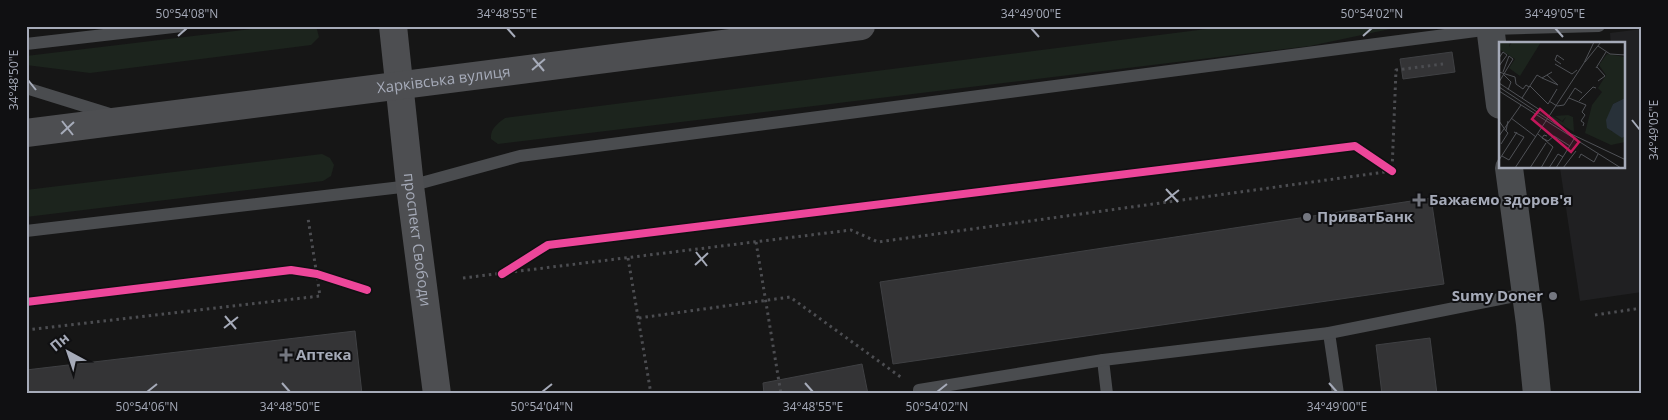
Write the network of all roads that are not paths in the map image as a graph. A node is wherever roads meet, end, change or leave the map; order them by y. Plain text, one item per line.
1 (182, 26) edge
2 (393, 26) edge
3 (861, 26) edge
4 (1599, 26) edge
5 (1490, 28) edge
6 (26, 44) edge
7 (400, 84) junction
8 (26, 88) edge
9 (1499, 97) edge
10 (127, 120) junction
11 (26, 133) edge
12 (1509, 169) edge
13 (410, 186) junction
14 (26, 231) edge
15 (1525, 294) junction
16 (1329, 333) junction
17 (1103, 360) junction
18 (919, 392) edge
19 (437, 394) edge
20 (1107, 394) edge
21 (1338, 394) edge
22 (1537, 394) edge

1 - 6 lane
2 - 7 main road, проспект Свободи
3 - 7 main road, Харківська вулиця
4 - 5 lane
5 - 9 street
5 - 13 lane
7 - 10 main road, Харківська вулиця
7 - 13 main road, проспект Свободи
8 - 10 lane
10 - 11 main road, Харківська вулиця
12 - 15 street
13 - 14 lane
13 - 19 main road, проспект Свободи
15 - 16 lane
15 - 22 street
16 - 17 lane
16 - 21 lane
17 - 18 lane
17 - 20 lane

